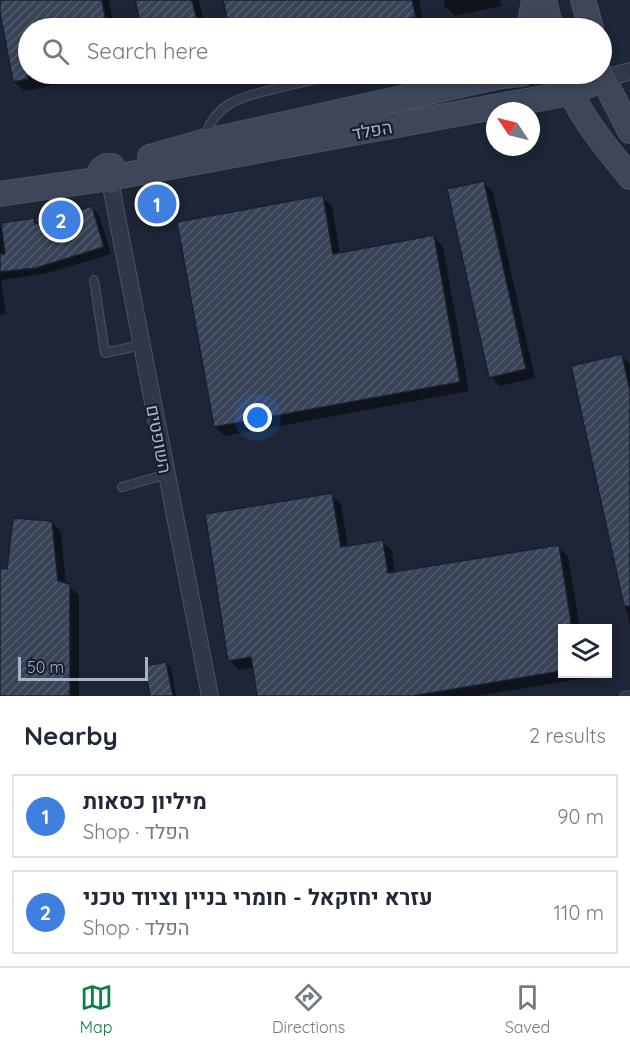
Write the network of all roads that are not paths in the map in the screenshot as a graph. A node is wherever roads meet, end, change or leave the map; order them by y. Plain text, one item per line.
1 (534, 0) edge
2 (544, 0) edge
3 (583, 0) edge
4 (531, 18) edge
5 (548, 18) edge
6 (588, 18) edge
7 (630, 72) edge
8 (612, 75) edge
9 (297, 84) edge
10 (417, 84) edge
11 (558, 84) edge
12 (585, 84) edge
13 (588, 84) edge
14 (630, 131) edge
15 (203, 142) junction
16 (108, 175) junction
17 (630, 177) edge
18 (0, 194) edge
19 (94, 280) dead end
20 (141, 345) junction
21 (166, 474) junction
22 (122, 487) dead end
23 (630, 695) edge
24 (210, 696) edge
25 (624, 696) edge

1 - 4 street
2 - 5 street
3 - 6 street
7 - 8 street
9 - 15 lane
10 - 15 street, הפלד
11 - 16 street, הפלד
12 - 17 street
13 - 14 street
15 - 16 street, הפלד
16 - 18 street, הפלד
16 - 20 street, השופטים
19 - 20 lane
20 - 21 street, השופטים
21 - 22 lane
21 - 24 street, השופטים
23 - 25 lane

